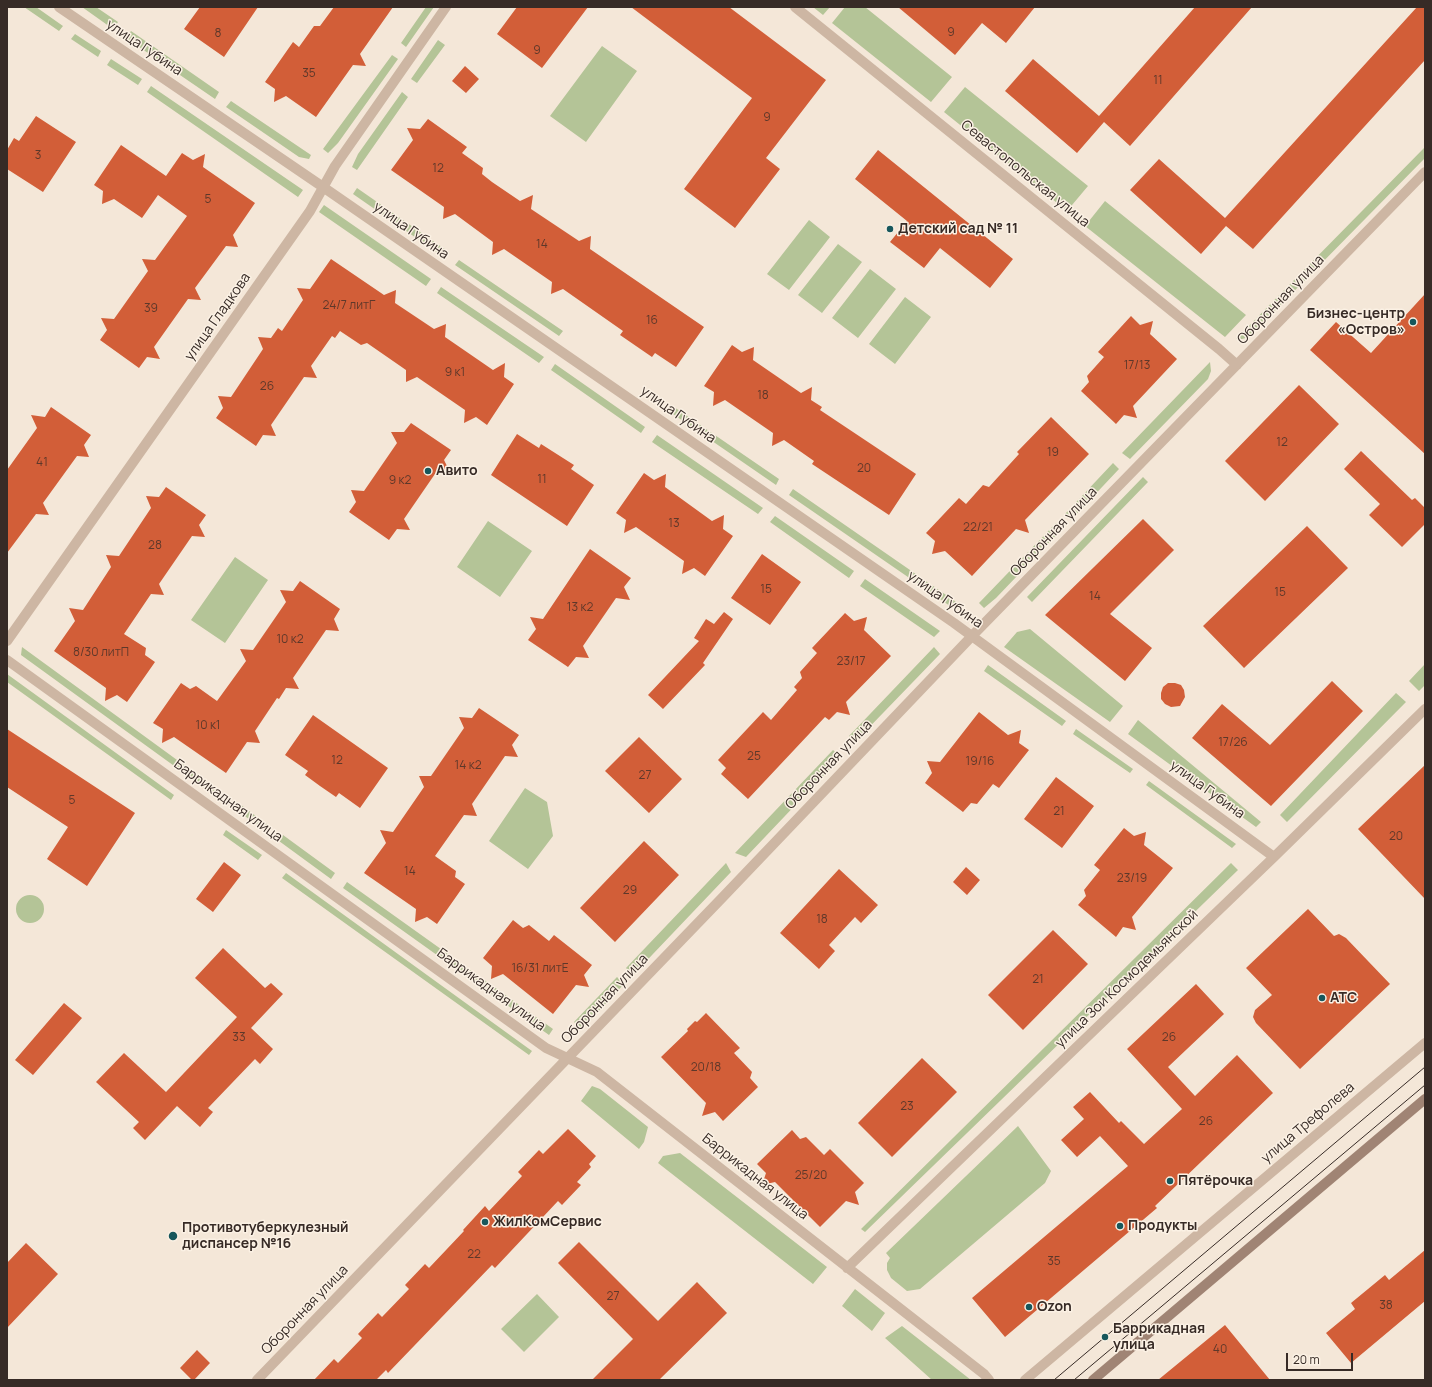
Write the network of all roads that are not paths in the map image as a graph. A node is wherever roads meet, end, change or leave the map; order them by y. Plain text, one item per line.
1 (59, 7) edge
2 (446, 7) edge
3 (795, 7) edge
4 (1425, 172) edge
5 (323, 187) junction
6 (1237, 365) junction
7 (972, 636) junction
8 (7, 641) edge
9 (7, 660) edge
10 (1425, 709) edge
11 (1274, 857) junction
12 (1425, 1043) edge
13 (568, 1058) junction
14 (1425, 1099) edge
15 (847, 1268) junction
16 (257, 1380) edge
17 (989, 1380) edge
18 (1025, 1380) edge
19 (1093, 1380) edge

1 - 5 street, улица Губина
2 - 5 street, улица Гладкова
3 - 6 street, Севастопольская улица
4 - 6 street, Оборонная улица
5 - 7 street, улица Губина
5 - 8 street, улица Гладкова
6 - 7 street, Оборонная улица
7 - 11 street, улица Губина
7 - 13 street, Оборонная улица
9 - 13 street, Баррикадная улица
10 - 11 street, улица Зои Космодемьянской
11 - 15 street, улица Зои Космодемьянской
12 - 18 street, улица Трефолева
13 - 15 street, Баррикадная улица
13 - 16 street, Оборонная улица
14 - 19 main road
15 - 17 street, Баррикадная улица

